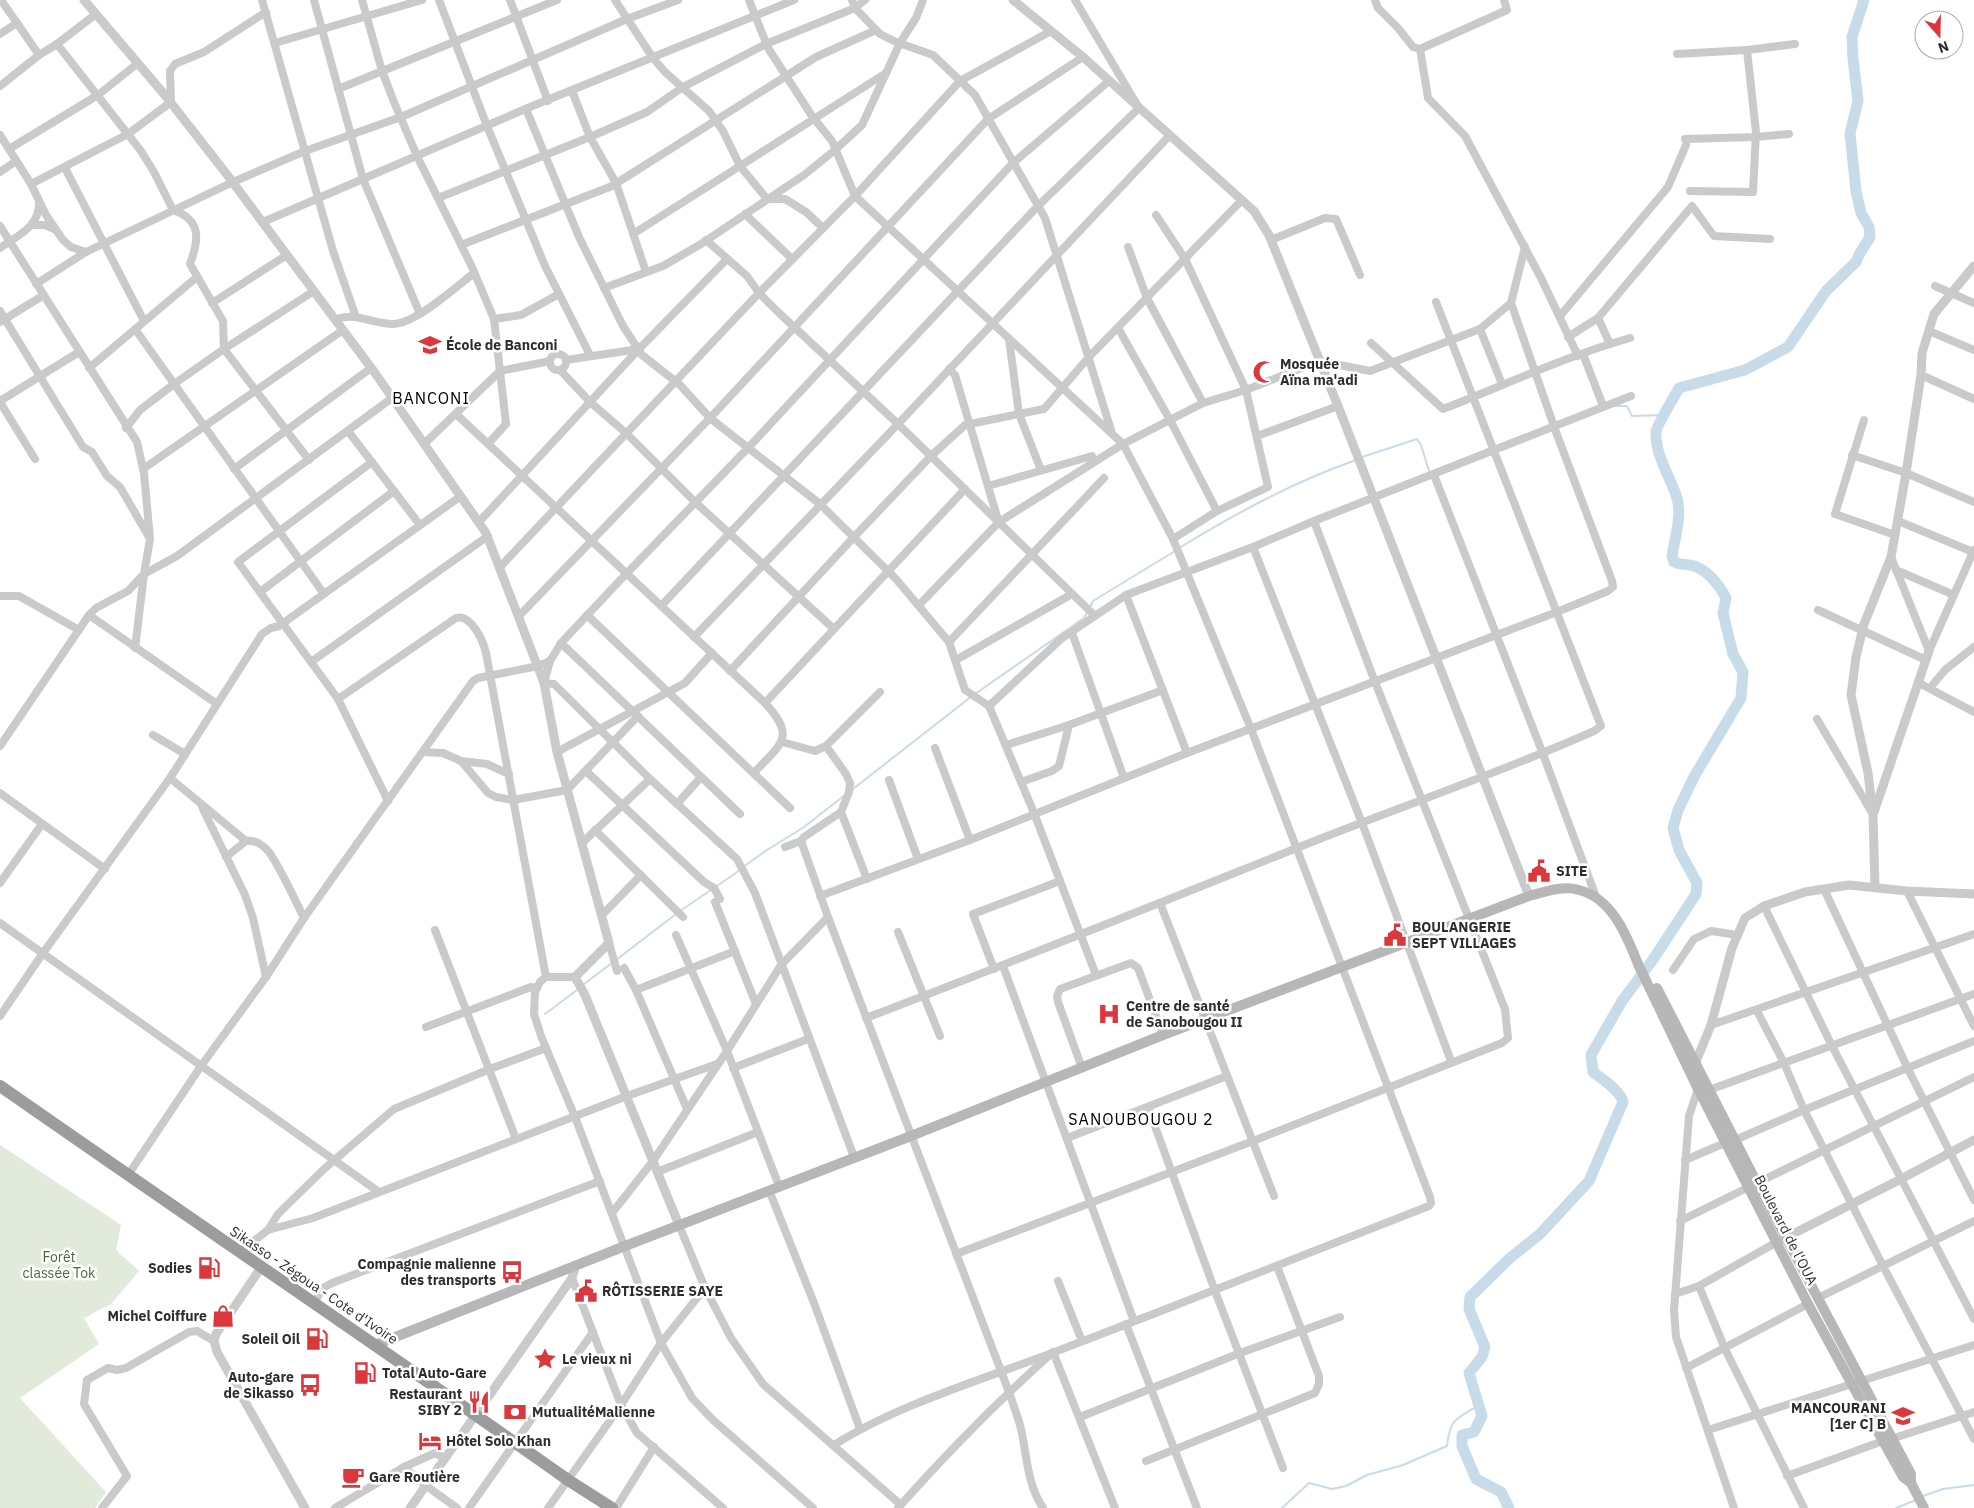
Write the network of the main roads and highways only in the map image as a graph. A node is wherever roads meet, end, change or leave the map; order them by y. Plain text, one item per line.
1 (1691, 1065) junction
2 (0, 1086) edge
3 (1730, 1141) junction
4 (1781, 1240) junction
5 (375, 1345) junction
6 (1857, 1383) junction
7 (1923, 1507) edge
8 (612, 1508) edge

1 - 3 main road
1 - 3 main road, Boulevard de l'OUA
1 - 5 main road, Boulevard de l'OUA
2 - 5 highway, Sikasso - Zégoua - Cote d'Ivoire
3 - 4 main road, Boulevard de l'OUA
4 - 6 main road
4 - 6 main road, Boulevard de l'OUA
5 - 8 highway, Sikasso - Zégoua - Cote d'Ivoire
6 - 7 main road, Boulevard de l'OUA

